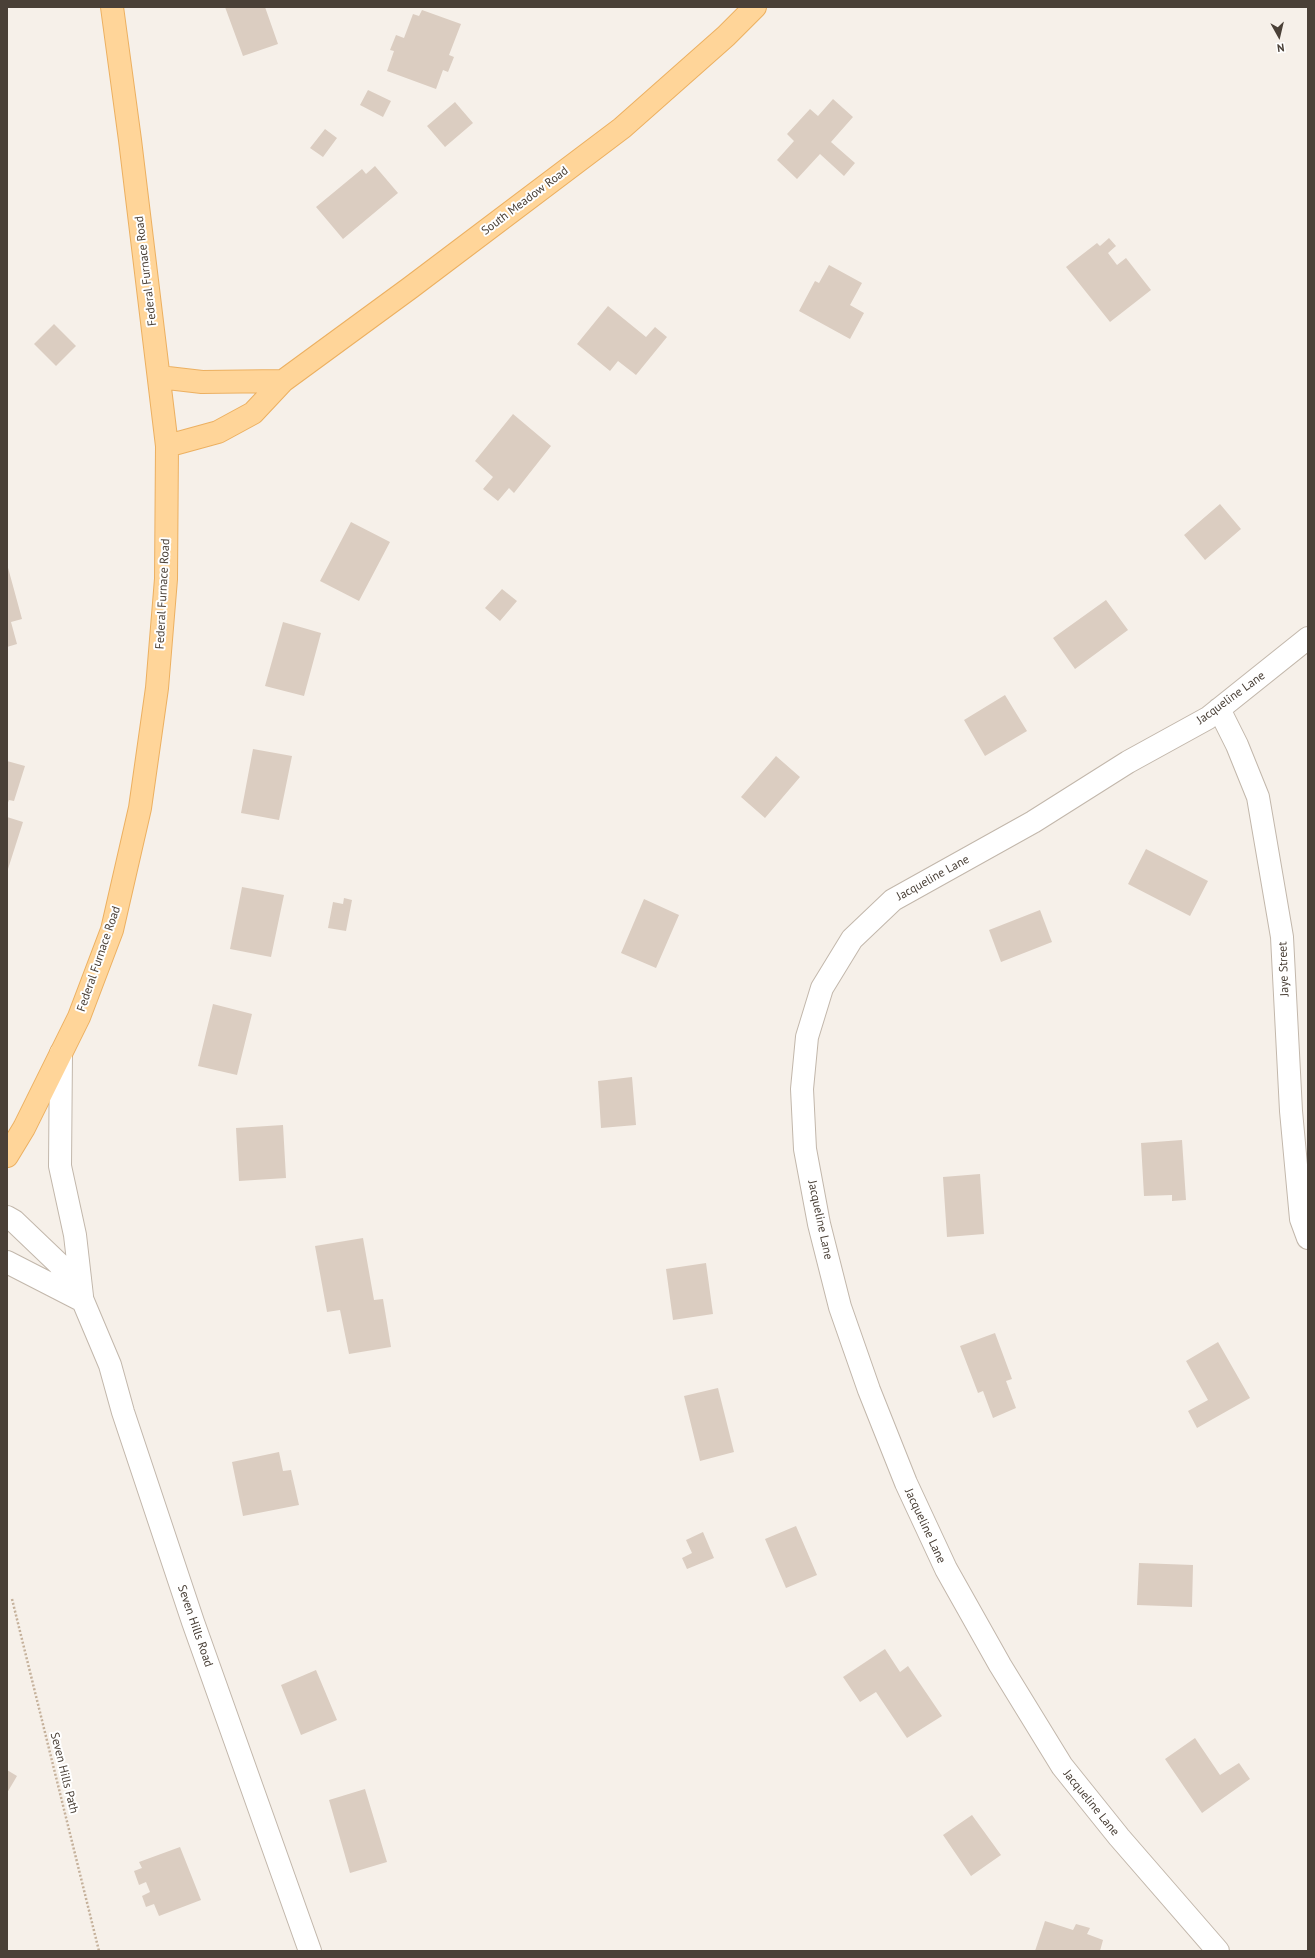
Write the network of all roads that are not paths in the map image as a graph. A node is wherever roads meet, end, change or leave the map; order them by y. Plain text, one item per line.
1 (112, 7) edge
2 (755, 7) edge
3 (159, 377) junction
4 (283, 381) junction
5 (167, 446) junction
6 (1308, 638) edge
7 (1219, 709) junction
8 (61, 1054) junction
9 (7, 1156) edge
10 (7, 1217) edge
11 (1308, 1238) edge
12 (7, 1262) edge
13 (83, 1301) junction
14 (310, 1951) edge
15 (1218, 1951) edge

1 - 3 main road, Federal Furnace Road
2 - 4 main road, South Meadow Road
3 - 4 main road
3 - 5 main road, Federal Furnace Road
4 - 5 main road, South Meadow Road
5 - 8 main road, Federal Furnace Road
6 - 7 street, Jacqueline Lane
7 - 11 street, Jaye Street
7 - 15 street, Jacqueline Lane
8 - 9 main road, Federal Furnace Road
8 - 13 street
10 - 13 street, Seven Hills Road
12 - 13 street
13 - 14 street, Seven Hills Road

